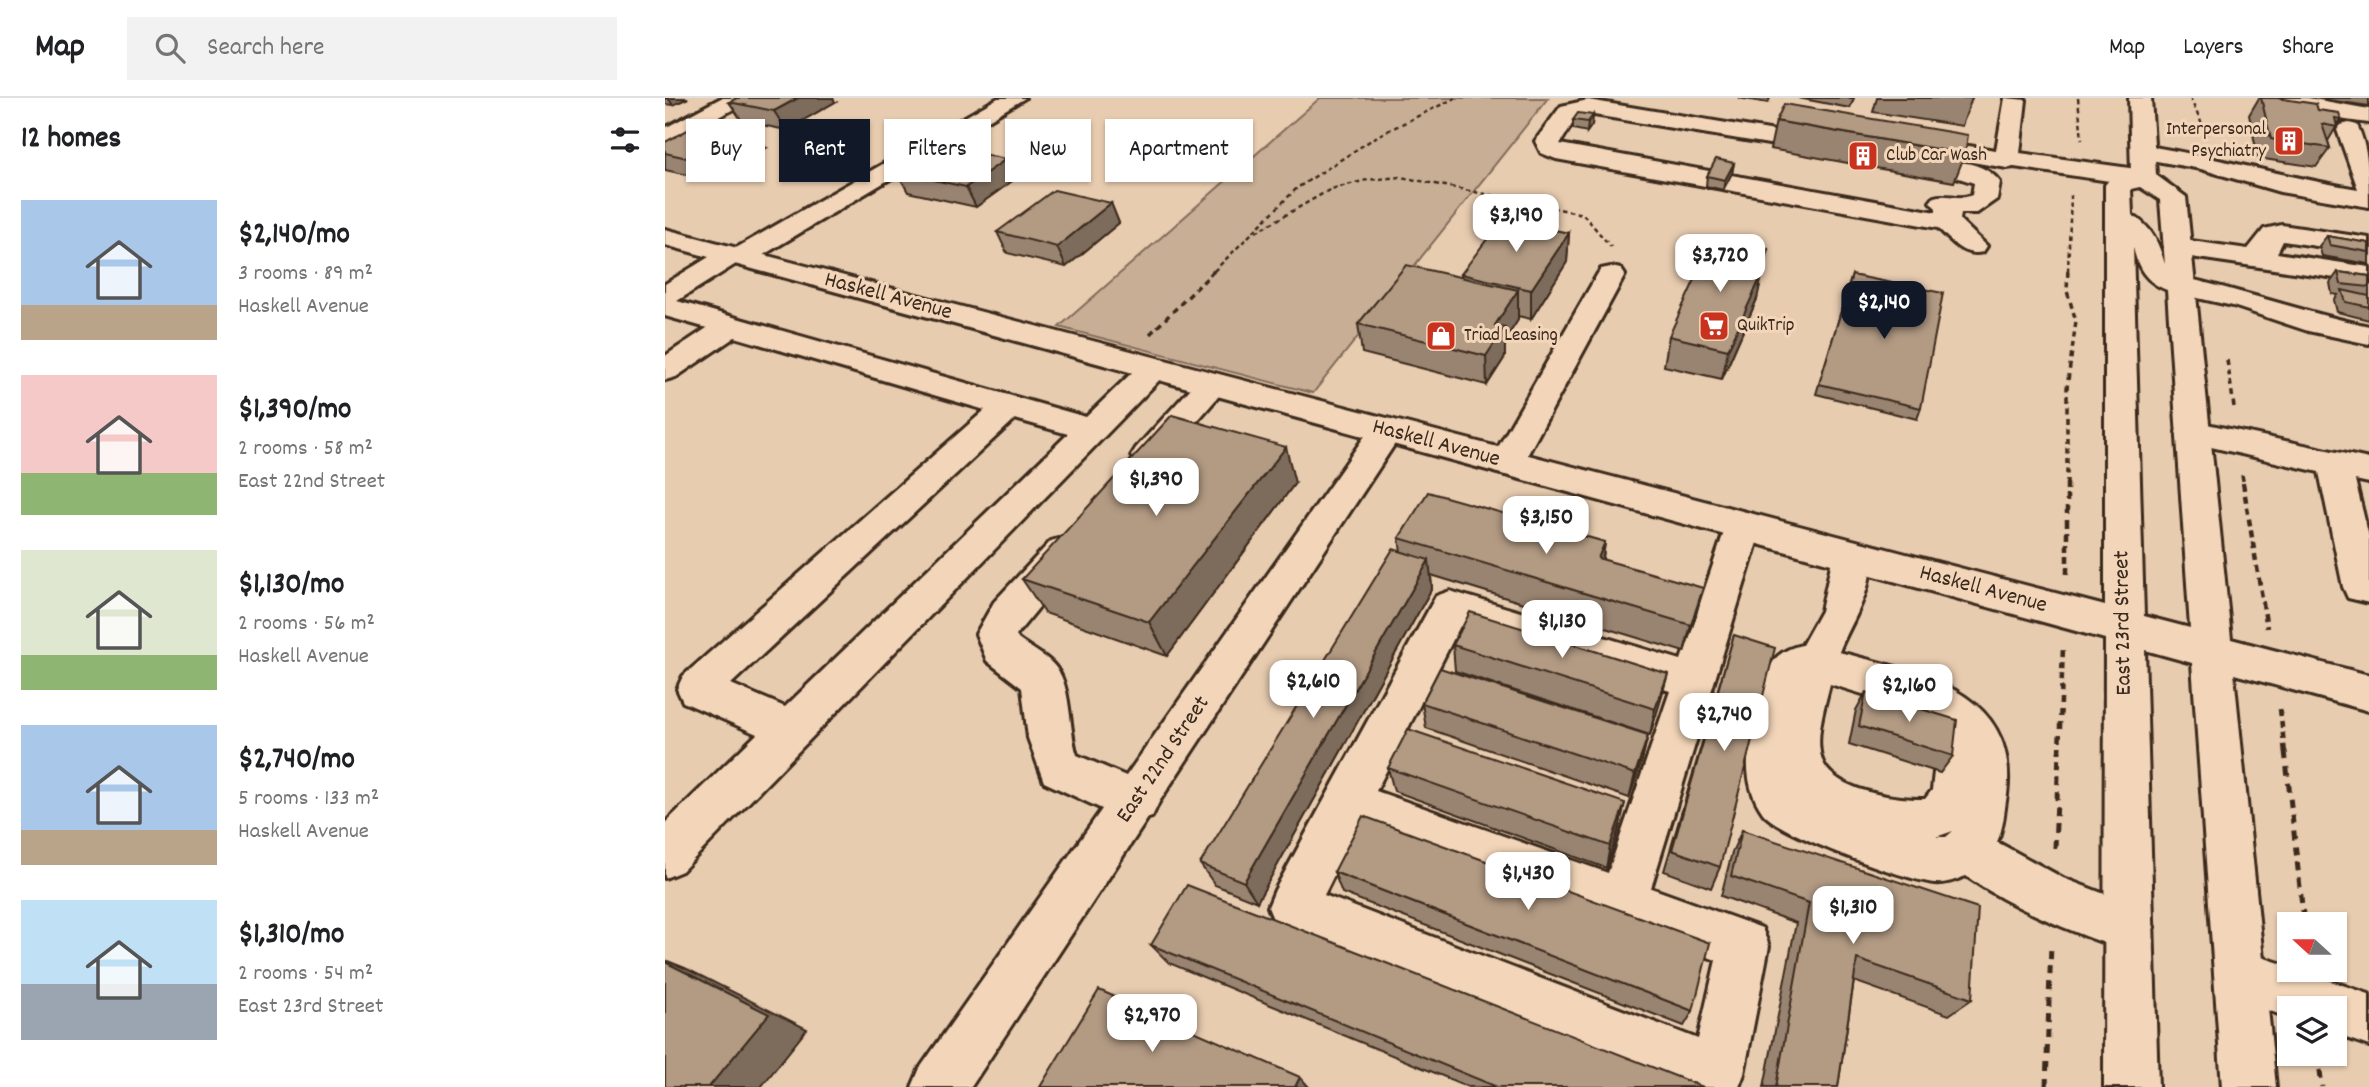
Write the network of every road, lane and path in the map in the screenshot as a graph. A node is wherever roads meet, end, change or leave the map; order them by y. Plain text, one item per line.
1 (738, 98) edge
2 (1014, 98) edge
3 (1455, 98) edge
4 (2078, 98) edge
5 (2137, 98) edge
6 (2190, 98) edge
7 (2284, 98) edge
8 (2015, 100) edge
9 (1702, 108) dead end
10 (2359, 123) edge
11 (1593, 129) edge
12 (1742, 132) junction
13 (665, 137) edge
14 (1885, 141) edge
15 (1735, 161) edge
16 (2007, 161) junction
17 (2212, 164) junction
18 (2144, 165) junction
19 (2072, 166) junction
20 (1956, 169) edge
21 (2369, 187) edge
22 (2369, 199) edge
23 (1948, 213) junction
24 (2118, 218) junction
25 (1249, 235) junction
26 (665, 237) edge
27 (1973, 246) dead end
28 (2369, 246) edge
29 (2177, 247) junction
30 (736, 256) junction
31 (2251, 258) junction
32 (1611, 275) joint
33 (2369, 275) edge
34 (2181, 286) junction
35 (2219, 294) junction
36 (665, 296) edge
37 (665, 307) edge
38 (731, 326) junction
39 (2369, 335) edge
40 (1140, 364) junction
41 (665, 370) edge
42 (1213, 383) junction
43 (1009, 406) junction
44 (1092, 430) junction
45 (1386, 431) junction
46 (2193, 432) junction
47 (2239, 442) junction
48 (1506, 463) junction
49 (2353, 479) edge
50 (1125, 482) edge
51 (1089, 522) edge
52 (1744, 527) junction
53 (1852, 555) junction
54 (2069, 555) dead end
55 (2369, 588) edge
56 (2263, 604) dead end
57 (2124, 628) junction
58 (2212, 651) junction
59 (1813, 674) junction
60 (1693, 681) junction
61 (2369, 693) edge
62 (791, 729) junction
63 (2287, 757) dead end
64 (1136, 802) junction
65 (1347, 802) junction
66 (1968, 850) junction
67 (665, 855) edge
68 (1623, 902) junction
69 (2302, 912) edge
70 (2129, 927) junction
71 (2240, 975) junction
72 (2369, 1020) edge
73 (2319, 1066) edge
74 (939, 1087) edge
75 (2131, 1087) edge
76 (2249, 1087) edge
77 (2322, 1087) edge

1 - 13 main road
2 - 30 main road
3 - 25 path
4 - 19 path
5 - 18 main road
6 - 17 path
7 - 10 main road
8 - 16 main road
9 - 12 main road
10 - 21 main road
11 - 12 main road
12 - 23 main road
14 - 16 main road
15 - 23 main road
16 - 19 main road
17 - 18 main road
17 - 22 main road
18 - 19 main road
18 - 24 main road, East 23rd Street
18 - 29 main road
19 - 54 path
20 - 23 main road
23 - 27 main road
24 - 34 main road
24 - 57 main road, East 23rd Street
25 - 32 path
25 - 40 path
26 - 30 main road, Haskell Avenue
28 - 31 main road
29 - 31 main road
29 - 34 main road
30 - 36 main road
30 - 40 main road, Haskell Avenue
31 - 33 main road
32 - 48 main road
34 - 35 main road
34 - 46 main road
35 - 39 main road
35 - 47 path
37 - 38 main road
38 - 41 main road
38 - 43 main road
40 - 42 main road, Haskell Avenue
40 - 44 main road
42 - 45 main road, Haskell Avenue
42 - 50 main road
43 - 44 main road
43 - 62 main road
44 - 62 main road
45 - 48 main road, Haskell Avenue
45 - 64 main road, East 22nd Street
46 - 47 main road
46 - 58 main road
47 - 49 main road
47 - 56 path
48 - 52 main road, Haskell Avenue
49 - 55 main road
51 - 64 main road
52 - 53 main road, Haskell Avenue
52 - 60 main road
53 - 57 main road, Haskell Avenue
53 - 59 main road
57 - 58 main road, Haskell Avenue
57 - 70 main road, East 23rd Street
58 - 61 main road, Haskell Avenue
58 - 71 main road
59 - 66 main road
59 - 66 main road
60 - 65 main road
60 - 68 main road
62 - 67 main road
63 - 69 path
64 - 74 main road, East 22nd Street
65 - 68 main road
65 - 68 main road
66 - 70 main road
70 - 75 main road, East 23rd Street
71 - 72 main road
71 - 76 main road
73 - 77 path

